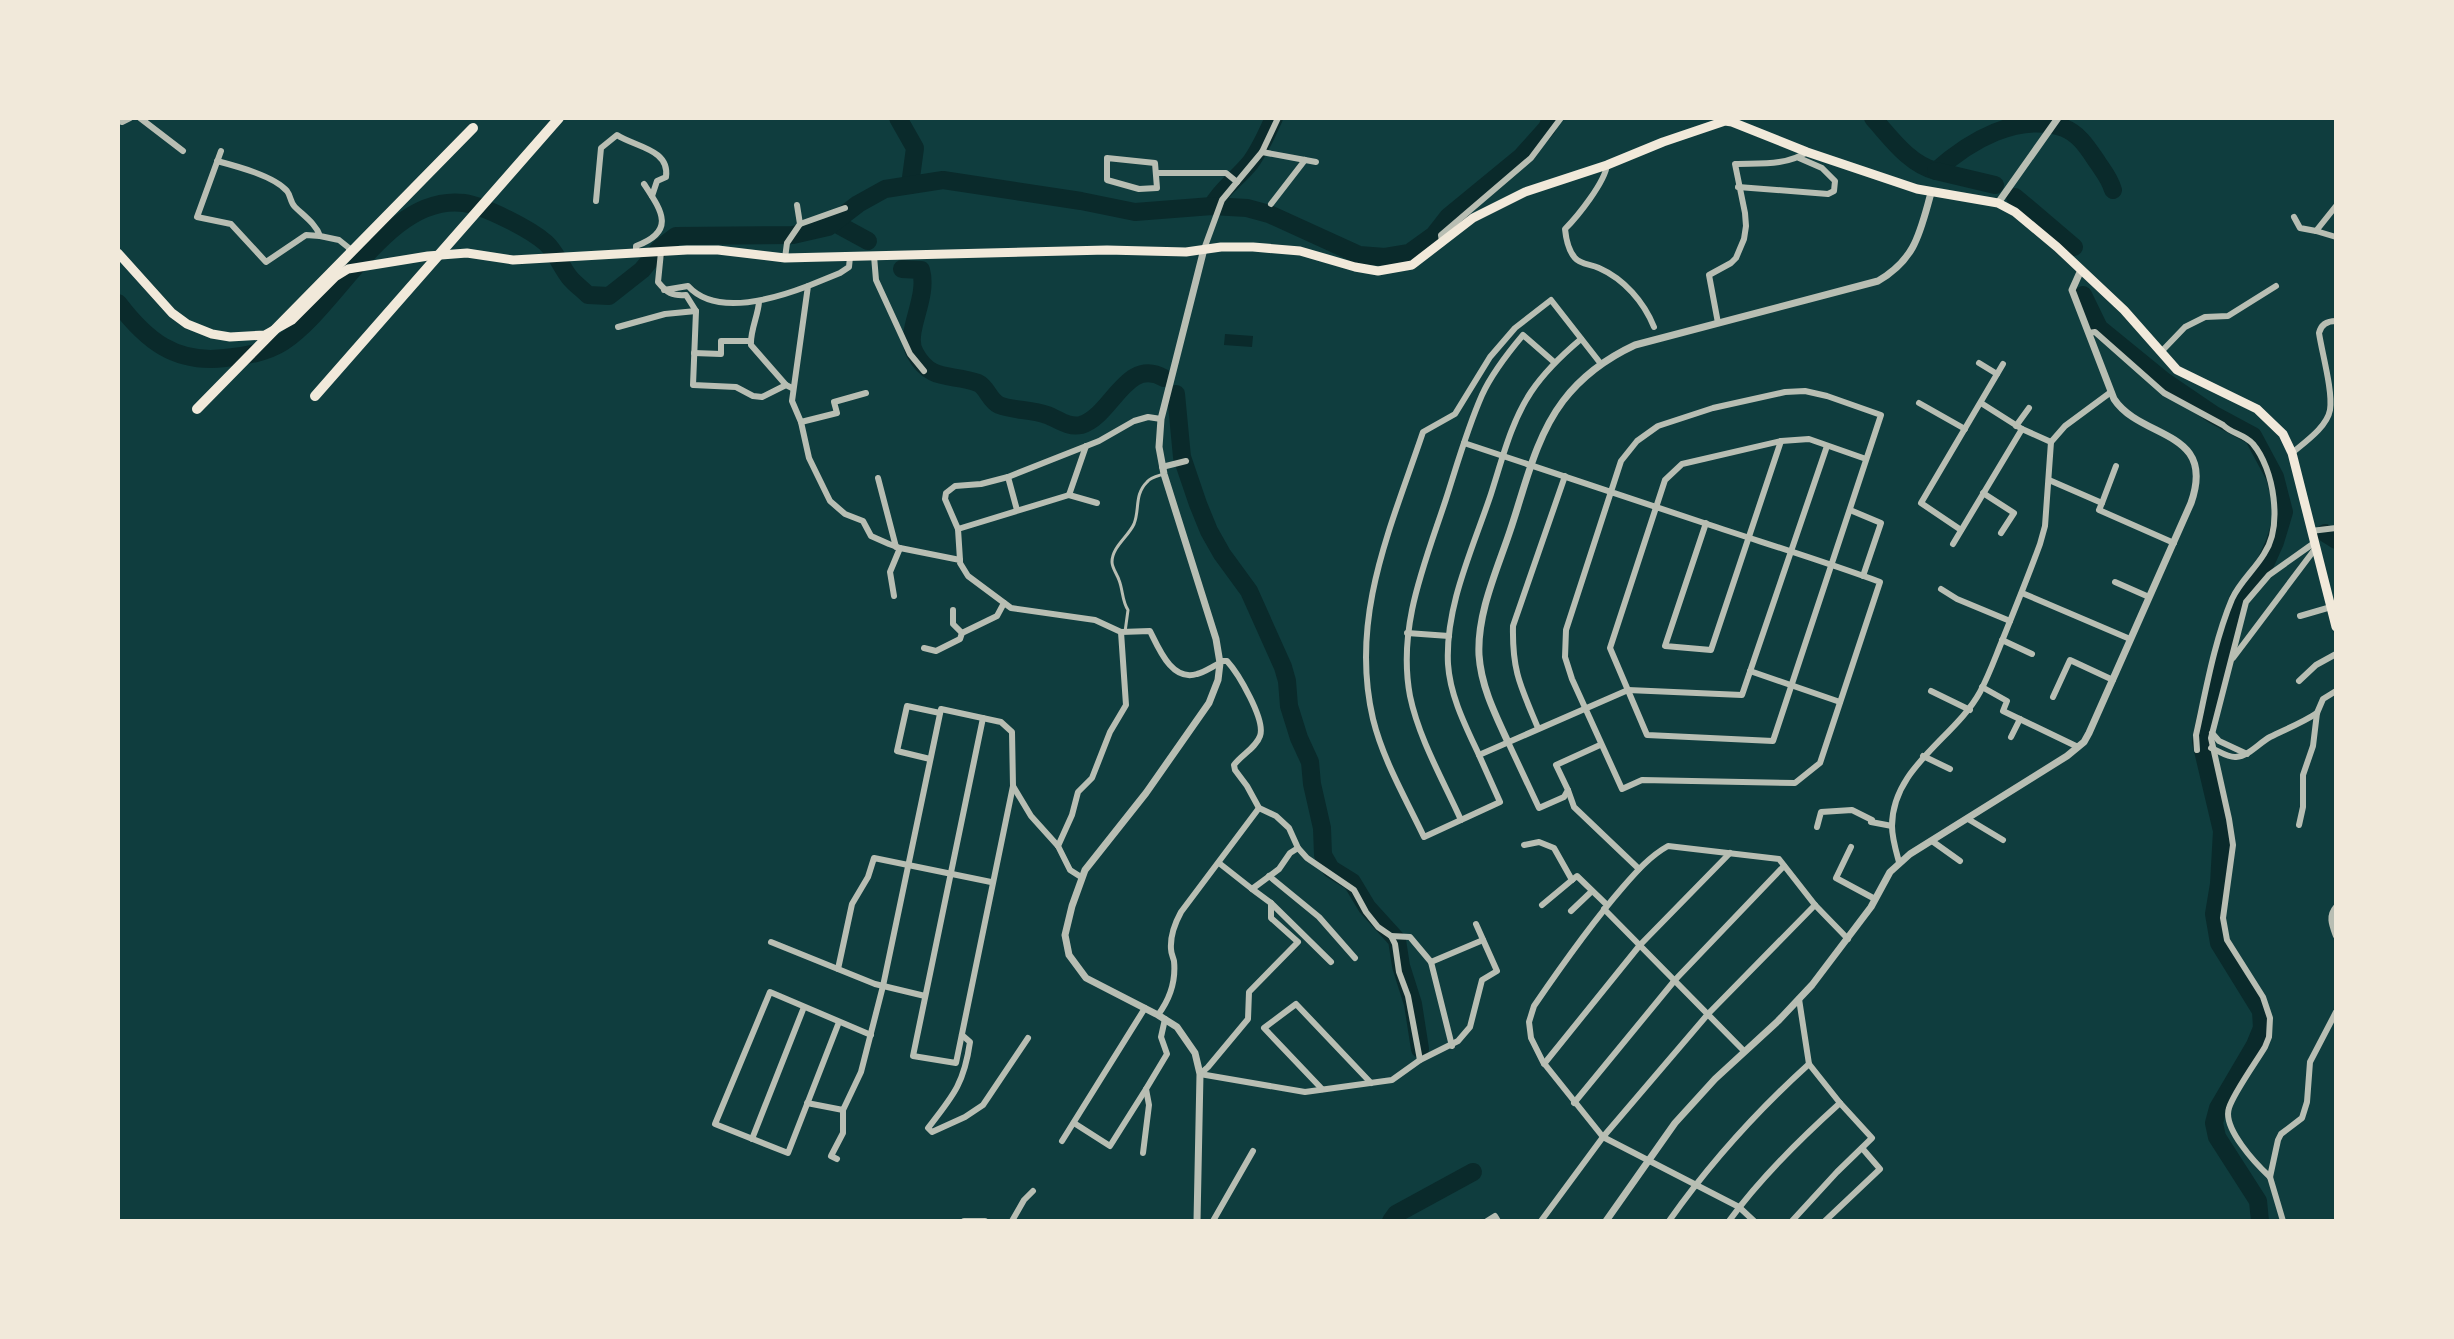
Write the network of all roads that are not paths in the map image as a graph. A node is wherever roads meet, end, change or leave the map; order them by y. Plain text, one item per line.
1 (130, 118) edge
2 (140, 118) edge
3 (559, 118) edge
4 (1278, 118) edge
5 (1561, 118) edge
6 (2058, 118) edge
7 (118, 120) edge
8 (1729, 120) edge
9 (473, 128) dead end
10 (183, 151) dead end
11 (221, 151) dead end
12 (1262, 152) junction
13 (1803, 155) junction
14 (1305, 160) junction
15 (217, 161) junction
16 (1316, 162) dead end
17 (1607, 165) junction
18 (1156, 173) junction
19 (1237, 182) junction
20 (644, 184) dead end
21 (1738, 187) junction
22 (1931, 193) junction
23 (652, 196) junction
24 (596, 201) dead end
25 (1998, 203) junction
26 (1271, 204) dead end
27 (797, 205) dead end
28 (2336, 206) edge
29 (845, 208) dead end
30 (2294, 217) dead end
31 (799, 225) junction
32 (2316, 231) junction
33 (320, 236) junction
34 (2336, 237) edge
35 (1442, 242) junction
36 (1204, 249) junction
37 (657, 252) junction
38 (118, 253) edge
39 (636, 254) junction
40 (874, 256) junction
41 (850, 257) junction
42 (785, 258) junction
43 (348, 269) junction
44 (2081, 270) junction
45 (808, 286) junction
46 (2276, 286) dead end
47 (664, 290) junction
48 (759, 302) junction
49 (696, 311) junction
50 (2336, 321) edge
51 (1718, 323) junction
52 (618, 327) dead end
53 (1654, 327) dead end
54 (2089, 333) junction
55 (1581, 339) junction
56 (751, 341) junction
57 (2161, 352) junction
58 (694, 353) junction
59 (1554, 362) junction
60 (1979, 363) dead end
61 (1601, 364) junction
62 (2003, 364) dead end
63 (924, 371) dead end
64 (1997, 374) junction
65 (789, 386) junction
66 (2111, 392) junction
67 (866, 393) dead end
68 (2332, 395) edge
69 (315, 396) dead end
70 (1919, 403) dead end
71 (1981, 403) junction
72 (1939, 404) dead end
73 (2029, 408) dead end
74 (197, 409) dead end
75 (1935, 412) junction
76 (1161, 419) junction
77 (801, 422) junction
78 (2019, 427) junction
79 (1965, 429) junction
80 (1781, 441) junction
81 (2051, 442) junction
82 (1464, 443) junction
83 (1086, 446) junction
84 (1827, 446) junction
85 (2292, 453) junction
86 (1504, 456) junction
87 (1866, 459) junction
88 (1186, 461) dead end
89 (1531, 466) junction
90 (2116, 466) dead end
91 (1163, 470) junction
92 (1565, 476) junction
93 (1008, 477) junction
94 (878, 478) dead end
95 (2049, 480) junction
96 (1611, 492) junction
97 (1983, 493) junction
98 (1069, 495) junction
99 (1097, 503) dead end
100 (2102, 503) junction
101 (1656, 507) junction
102 (1017, 510) junction
103 (1850, 510) junction
104 (1706, 523) junction
105 (2336, 528) edge
106 (958, 529) junction
107 (1961, 530) junction
108 (2311, 531) junction
109 (2001, 533) dead end
110 (1749, 538) junction
111 (2174, 543) junction
112 (1953, 544) dead end
113 (2314, 546) junction
114 (898, 548) junction
115 (1791, 552) junction
116 (960, 560) junction
117 (1831, 566) junction
118 (1863, 576) junction
119 (2115, 582) dead end
120 (1941, 589) dead end
121 (2022, 593) junction
122 (894, 596) dead end
123 (2149, 597) junction
124 (2332, 600) edge
125 (1004, 603) junction
126 (953, 610) dead end
127 (2300, 616) dead end
128 (2010, 621) junction
129 (2336, 627) edge
130 (1123, 632) junction
131 (962, 633) junction
132 (1407, 633) junction
133 (1449, 636) junction
134 (2130, 639) junction
135 (2002, 640) junction
136 (924, 648) dead end
137 (2032, 654) dead end
138 (2336, 654) edge
139 (2231, 661) junction
140 (1220, 662) junction
141 (1750, 671) junction
142 (2113, 680) junction
143 (2299, 681) dead end
144 (1791, 686) junction
145 (1982, 687) junction
146 (1628, 690) junction
147 (1931, 691) dead end
148 (2336, 691) edge
149 (2053, 697) dead end
150 (1840, 702) junction
151 (1585, 708) junction
152 (1970, 710) junction
153 (940, 713) junction
154 (2317, 713) junction
155 (983, 718) junction
156 (2020, 719) junction
157 (1538, 728) junction
158 (2212, 733) junction
159 (2011, 737) dead end
160 (1508, 742) junction
161 (1600, 745) junction
162 (2078, 747) junction
163 (2211, 748) junction
164 (2197, 750) dead end
165 (2247, 754) junction
166 (1479, 755) junction
167 (1923, 756) junction
168 (930, 759) junction
169 (1950, 769) dead end
170 (1013, 786) junction
171 (1568, 790) junction
172 (1259, 808) junction
173 (1968, 819) junction
174 (1461, 820) junction
175 (2299, 825) dead end
176 (1892, 826) junction
177 (1817, 827) dead end
178 (1536, 833) dead end
179 (2003, 840) dead end
180 (1932, 841) junction
181 (1539, 842) junction
182 (1524, 845) dead end
183 (1058, 846) junction
184 (1851, 847) dead end
185 (1298, 848) junction
186 (1730, 853) junction
187 (1960, 861) dead end
188 (1899, 862) junction
189 (1219, 863) junction
190 (907, 865) junction
191 (1784, 866) junction
192 (1639, 869) junction
193 (950, 874) junction
194 (1269, 876) junction
195 (1081, 877) junction
196 (1572, 880) junction
197 (991, 882) junction
198 (1252, 889) junction
199 (1592, 891) junction
200 (1875, 899) junction
201 (1271, 903) junction
202 (1542, 905) dead end
203 (1815, 905) junction
204 (1605, 907) junction
205 (2336, 907) edge
206 (1571, 911) dead end
207 (1476, 924) dead end
208 (1391, 936) junction
209 (2336, 936) edge
210 (1848, 939) junction
211 (1483, 940) junction
212 (771, 942) dead end
213 (1640, 945) junction
214 (1355, 958) dead end
215 (1331, 962) dead end
216 (1431, 962) junction
217 (838, 969) junction
218 (1675, 980) junction
219 (883, 986) junction
220 (925, 996) junction
221 (1799, 999) junction
222 (804, 1007) junction
223 (1145, 1008) junction
224 (2336, 1012) edge
225 (1708, 1014) junction
226 (1161, 1017) junction
227 (839, 1022) junction
228 (871, 1035) junction
229 (962, 1035) junction
230 (1028, 1038) dead end
231 (1452, 1046) junction
232 (1744, 1051) junction
233 (1420, 1060) junction
234 (1544, 1064) junction
235 (1809, 1064) junction
236 (1200, 1074) junction
237 (1371, 1083) junction
238 (1146, 1089) junction
239 (1322, 1089) junction
240 (807, 1103) junction
241 (1574, 1103) junction
242 (1840, 1103) junction
243 (843, 1110) junction
244 (1074, 1123) junction
245 (1603, 1137) junction
246 (752, 1139) junction
247 (1062, 1141) dead end
248 (1862, 1148) junction
249 (1253, 1151) dead end
250 (1143, 1153) dead end
251 (837, 1159) dead end
252 (1647, 1162) junction
253 (2270, 1177) junction
254 (1695, 1184) junction
255 (1033, 1191) dead end
256 (1739, 1207) junction
257 (964, 1221) edge
258 (985, 1221) edge
259 (1012, 1221) edge
260 (1197, 1221) edge
261 (1213, 1221) edge
262 (1487, 1221) edge
263 (1498, 1221) edge
264 (1541, 1221) edge
265 (1606, 1221) edge
266 (1669, 1221) edge
267 (1729, 1221) edge
268 (1754, 1221) edge
269 (1792, 1221) edge
270 (1825, 1221) edge
271 (2283, 1221) edge

1 - 7 street
2 - 10 street
3 - 69 highway
4 - 12 street
5 - 35 street
6 - 25 street
8 - 13 main road
8 - 17 main road
9 - 74 highway
11 - 15 street
12 - 14 street
12 - 19 street
13 - 21 street
13 - 21 street
13 - 22 main road
14 - 16 street
14 - 26 street
15 - 33 street
15 - 33 street
17 - 35 main road
17 - 53 street
18 - 18 street
18 - 19 street
19 - 36 street
20 - 23 street
21 - 51 street
22 - 25 main road
22 - 51 street
23 - 24 street
23 - 39 street
25 - 44 main road
27 - 31 street
28 - 32 street
29 - 31 street
30 - 32 street
31 - 42 street
32 - 34 street
33 - 43 street
35 - 36 main road
36 - 40 main road
36 - 76 street
37 - 39 main road
37 - 42 main road
37 - 47 street
38 - 43 main road
39 - 43 main road
40 - 41 main road
40 - 63 street
41 - 42 main road
41 - 45 street
44 - 54 street
44 - 57 main road
45 - 48 street
45 - 65 street
46 - 57 street
47 - 48 street
47 - 49 street
48 - 56 street
49 - 52 street
49 - 58 street
50 - 68 street
51 - 61 street
54 - 66 street
54 - 164 street
55 - 59 street
55 - 61 street
55 - 174 street
56 - 58 street
56 - 65 street
57 - 85 main road
58 - 65 street
59 - 82 street
59 - 86 street
60 - 64 street
61 - 89 street
62 - 64 street
64 - 71 street
65 - 77 street
66 - 81 street
66 - 111 street
67 - 77 street
68 - 85 street
70 - 75 street
71 - 78 street
71 - 79 street
72 - 75 street
73 - 78 street
75 - 79 street
76 - 83 street
76 - 91 street
77 - 114 street
78 - 81 street
78 - 97 street
79 - 107 street
80 - 84 street
80 - 101 street
80 - 110 street
81 - 95 street
82 - 86 street
82 - 132 street
83 - 93 street
83 - 98 street
84 - 87 street
84 - 115 street
85 - 108 main road
86 - 89 street
86 - 133 street
87 - 96 street
87 - 103 street
88 - 91 street
89 - 92 street
89 - 160 street
90 - 100 street
91 - 130 lane
91 - 140 street
92 - 96 street
92 - 157 street
93 - 102 street
93 - 106 street
94 - 114 street
95 - 100 street
95 - 121 street
96 - 101 street
96 - 151 street
97 - 107 street
97 - 109 street
98 - 99 street
98 - 102 street
100 - 111 street
101 - 104 street
101 - 146 street
102 - 106 street
103 - 117 street
103 - 118 street
104 - 110 street
104 - 110 street
105 - 108 street
106 - 116 street
107 - 112 street
108 - 113 main road
110 - 115 street
111 - 123 street
113 - 124 main road
113 - 139 street
113 - 139 street
114 - 116 street
114 - 122 street
115 - 117 street
115 - 141 street
116 - 125 street
117 - 118 street
117 - 144 street
118 - 150 street
119 - 123 street
120 - 128 street
121 - 128 street
121 - 134 street
123 - 134 street
124 - 127 street
124 - 129 main road
125 - 130 street
125 - 131 street
126 - 131 street
128 - 135 street
130 - 140 street
130 - 183 street
131 - 136 street
132 - 133 street
132 - 174 street
133 - 166 street
134 - 142 street
135 - 137 street
135 - 145 street
138 - 143 street
139 - 158 street
140 - 172 street
140 - 195 street
141 - 144 street
141 - 146 street
142 - 149 street
142 - 162 street
144 - 146 street
144 - 150 street
145 - 152 street
145 - 156 street
146 - 151 street
147 - 152 street
148 - 154 street
150 - 161 street
151 - 157 street
151 - 161 street
152 - 167 street
153 - 155 street
153 - 168 street
153 - 168 street
154 - 165 street
154 - 175 street
155 - 170 street
155 - 193 street
156 - 159 street
156 - 162 street
157 - 160 street
158 - 163 street
158 - 165 street
160 - 166 street
160 - 171 street
161 - 171 street
162 - 173 street
163 - 165 street
163 - 253 street
166 - 174 street
167 - 169 street
167 - 176 street
168 - 190 street
170 - 183 street
170 - 197 street
171 - 192 street
172 - 185 street
172 - 189 street
173 - 179 street
173 - 180 street
176 - 177 street
176 - 188 street
178 - 181 street
180 - 187 street
180 - 188 street
181 - 182 street
181 - 196 street
183 - 195 street
184 - 200 street
185 - 194 street
185 - 208 street
186 - 191 street
186 - 192 street
186 - 213 street
188 - 200 street
189 - 198 street
189 - 226 street
190 - 193 street
190 - 217 street
190 - 219 street
191 - 203 street
191 - 218 street
192 - 204 street
193 - 197 street
193 - 220 street
194 - 198 street
194 - 214 street
195 - 223 street
196 - 199 street
196 - 202 street
197 - 229 street
198 - 201 street
199 - 204 street
199 - 206 street
200 - 210 street
201 - 215 street
201 - 236 street
203 - 210 street
203 - 225 street
204 - 213 street
204 - 234 street
205 - 209 street
207 - 211 street
208 - 216 street
208 - 233 street
210 - 221 street
211 - 216 street
211 - 231 street
212 - 217 street
213 - 218 street
213 - 234 street
216 - 231 street
217 - 219 street
218 - 225 street
218 - 241 street
219 - 220 street
219 - 228 street
220 - 229 street
221 - 232 street
221 - 235 street
222 - 227 street
222 - 246 street
222 - 246 street
223 - 226 street
223 - 244 street
224 - 253 street
225 - 232 street
225 - 245 street
226 - 236 street
226 - 238 street
227 - 228 street
227 - 240 street
228 - 243 street
229 - 230 street
231 - 233 street
232 - 252 street
233 - 237 street
234 - 241 street
235 - 242 street
235 - 254 street
236 - 239 street
236 - 260 street
237 - 239 street
237 - 239 street
238 - 244 street
238 - 250 street
240 - 243 street
240 - 246 street
241 - 245 street
242 - 248 street
242 - 256 street
243 - 251 street
244 - 247 street
245 - 252 street
245 - 264 street
248 - 269 street
248 - 270 street
249 - 261 street
252 - 254 street
252 - 265 street
253 - 271 street
254 - 256 street
254 - 266 street
255 - 259 street
256 - 267 street
256 - 268 street
257 - 258 street
262 - 263 street

